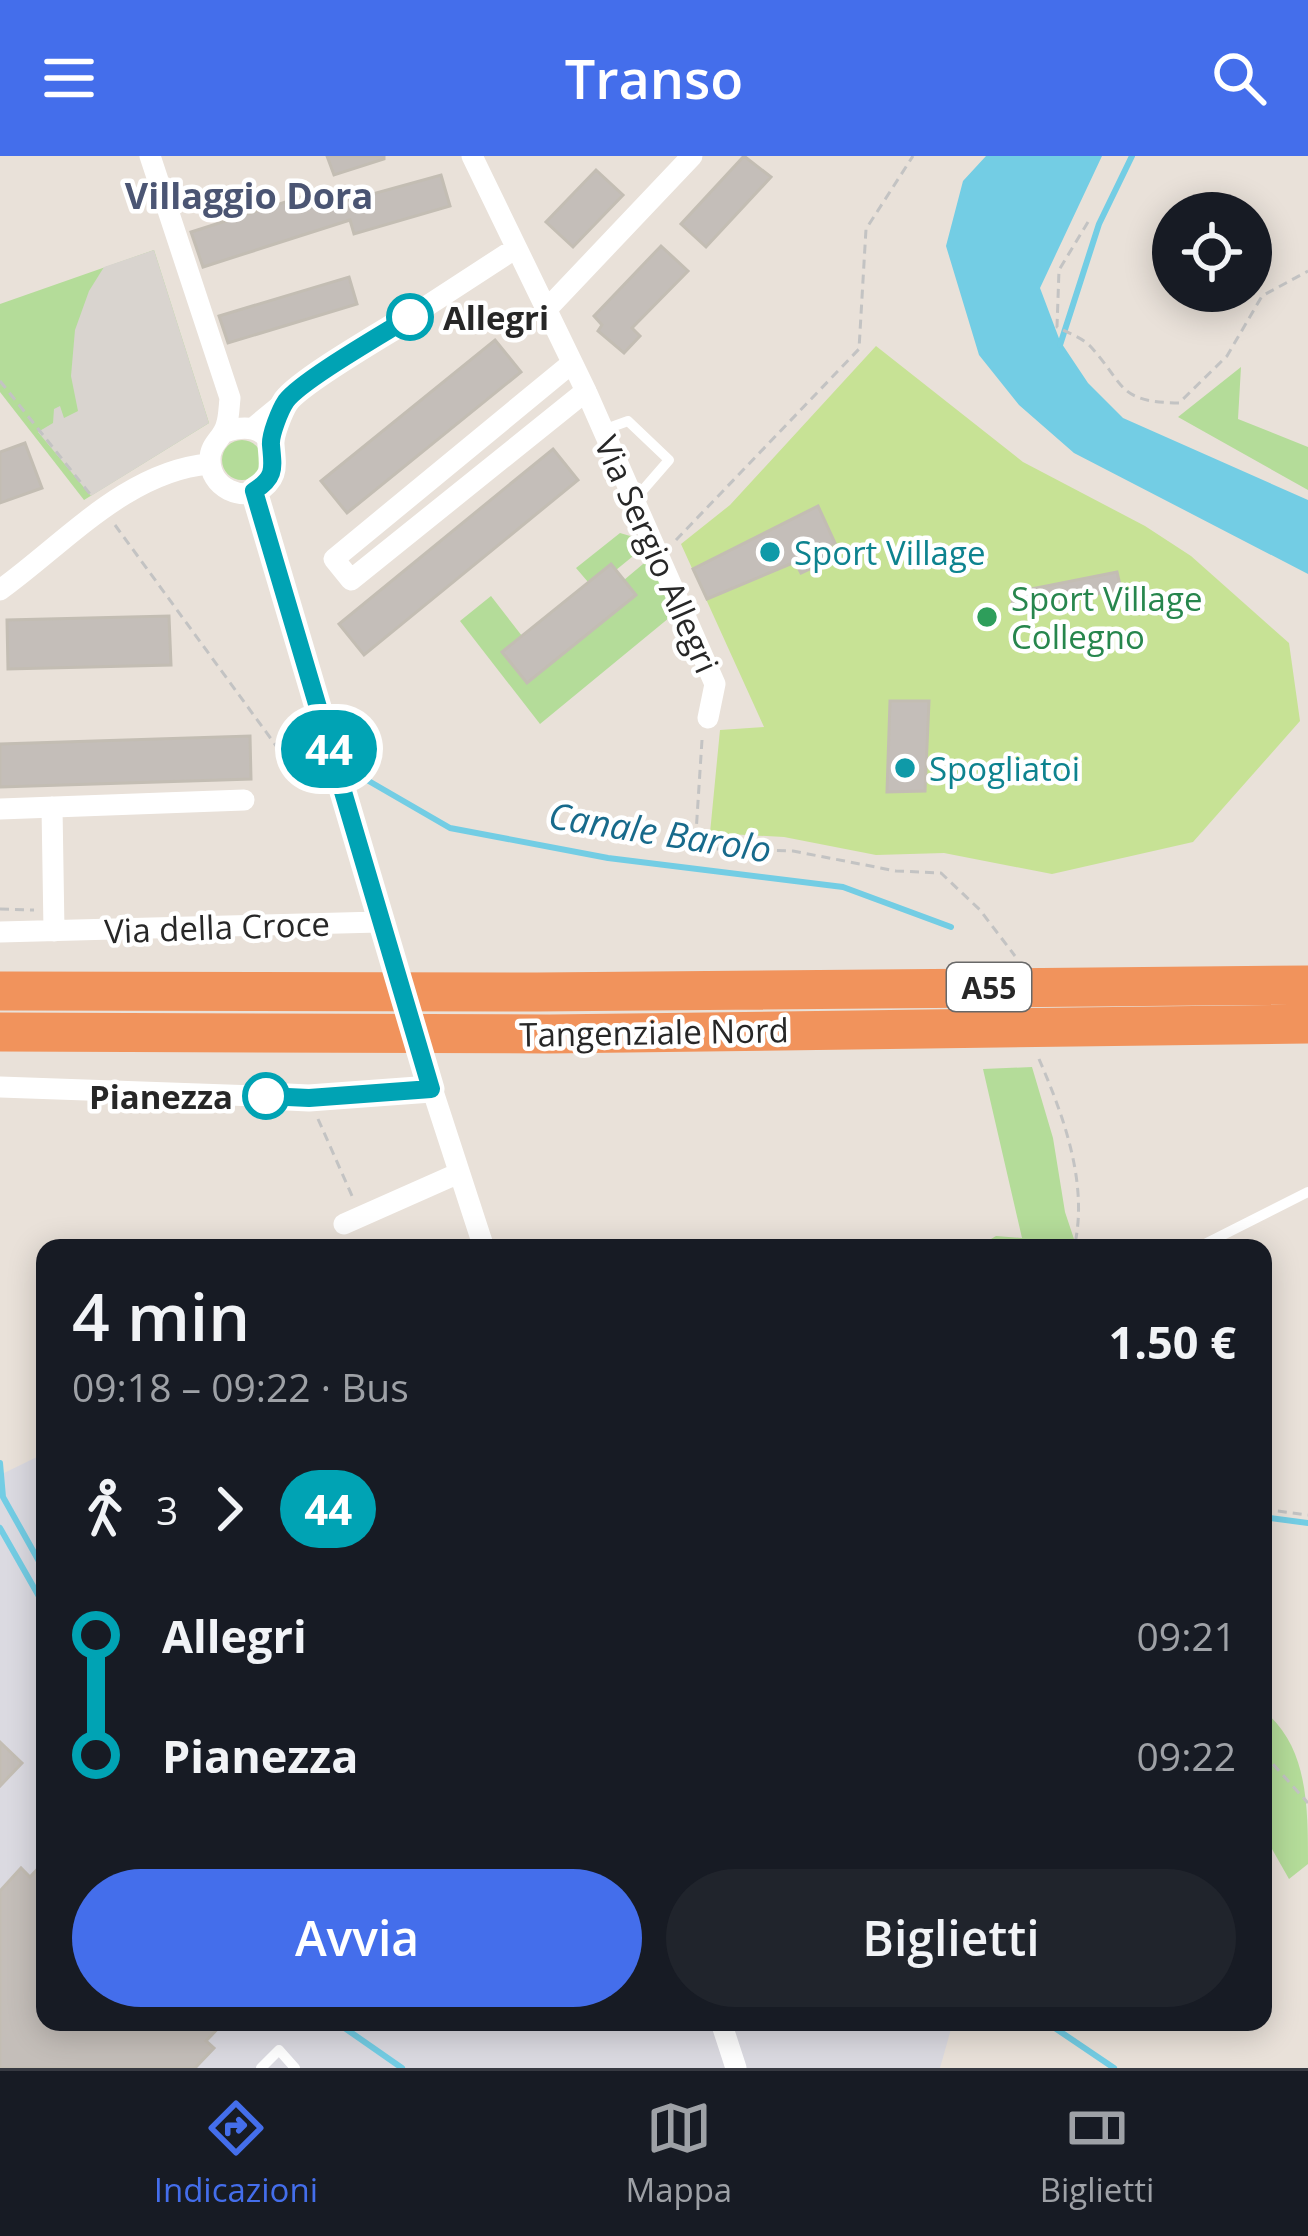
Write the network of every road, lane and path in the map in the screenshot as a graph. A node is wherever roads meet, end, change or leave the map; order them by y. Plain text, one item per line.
1 (150, 156) edge
2 (472, 156) edge
3 (692, 156) edge
4 (913, 156) edge
5 (1088, 222) dead end
6 (516, 248) junction
7 (1308, 271) edge
8 (546, 310) junction
9 (572, 363) junction
10 (0, 381) edge
11 (586, 391) junction
12 (603, 430) junction
13 (225, 431) junction
14 (261, 436) junction
15 (209, 464) junction
16 (254, 491) junction
17 (634, 501) junction
18 (103, 511) junction
19 (658, 558) junction
20 (0, 590) edge
21 (708, 718) joint
22 (322, 770) dead end
23 (244, 800) dead end
24 (52, 807) junction
25 (0, 809) edge
26 (0, 909) edge
27 (54, 921) junction
28 (379, 922) junction
29 (0, 932) edge
30 (1016, 958) dead end
31 (1308, 985) edge
32 (0, 991) edge
33 (1308, 1024) edge
34 (0, 1032) edge
35 (1037, 1054) dead end
36 (0, 1087) edge
37 (431, 1089) junction
38 (309, 1098) junction
39 (459, 1173) junction
40 (1308, 1192) edge
41 (352, 1220) joint
42 (481, 1239) edge
43 (1076, 1239) edge
44 (1215, 1239) edge
45 (1272, 1510) edge
46 (1308, 1515) edge
47 (1272, 1763) edge
48 (1308, 1803) edge
49 (724, 2031) edge
50 (261, 2068) edge
51 (295, 2068) edge
52 (736, 2068) edge

1 - 13 street
2 - 6 street, Via Sergio Allegri
3 - 8 street
4 - 19 path
5 - 7 path
6 - 8 street, Via Sergio Allegri
6 - 14 street
8 - 9 street, Via Sergio Allegri
9 - 11 street, Via Sergio Allegri
9 - 11 street, Via Sergio Allegri
10 - 18 path
11 - 12 street, Via Sergio Allegri
12 - 17 street, Via Sergio Allegri
12 - 17 lane
13 - 14 street
13 - 15 street
14 - 16 street
15 - 16 street
15 - 18 street
16 - 28 street
17 - 19 street, Via Sergio Allegri
18 - 20 street
18 - 22 path
19 - 21 street, Via Sergio Allegri
21 - 30 path
23 - 24 street
24 - 25 street
24 - 27 street
26 - 27 path
27 - 28 street, Via della Croce
27 - 29 street, Via della Croce
28 - 37 street
31 - 32 highway, Tangenziale Nord / A55
33 - 34 highway, Tangenziale Nord / A55
35 - 43 path
36 - 38 street
37 - 38 street
37 - 39 street
38 - 41 path
39 - 41 street
39 - 42 street
40 - 44 lane
45 - 46 path
47 - 48 path
49 - 52 street
50 - 51 lane

